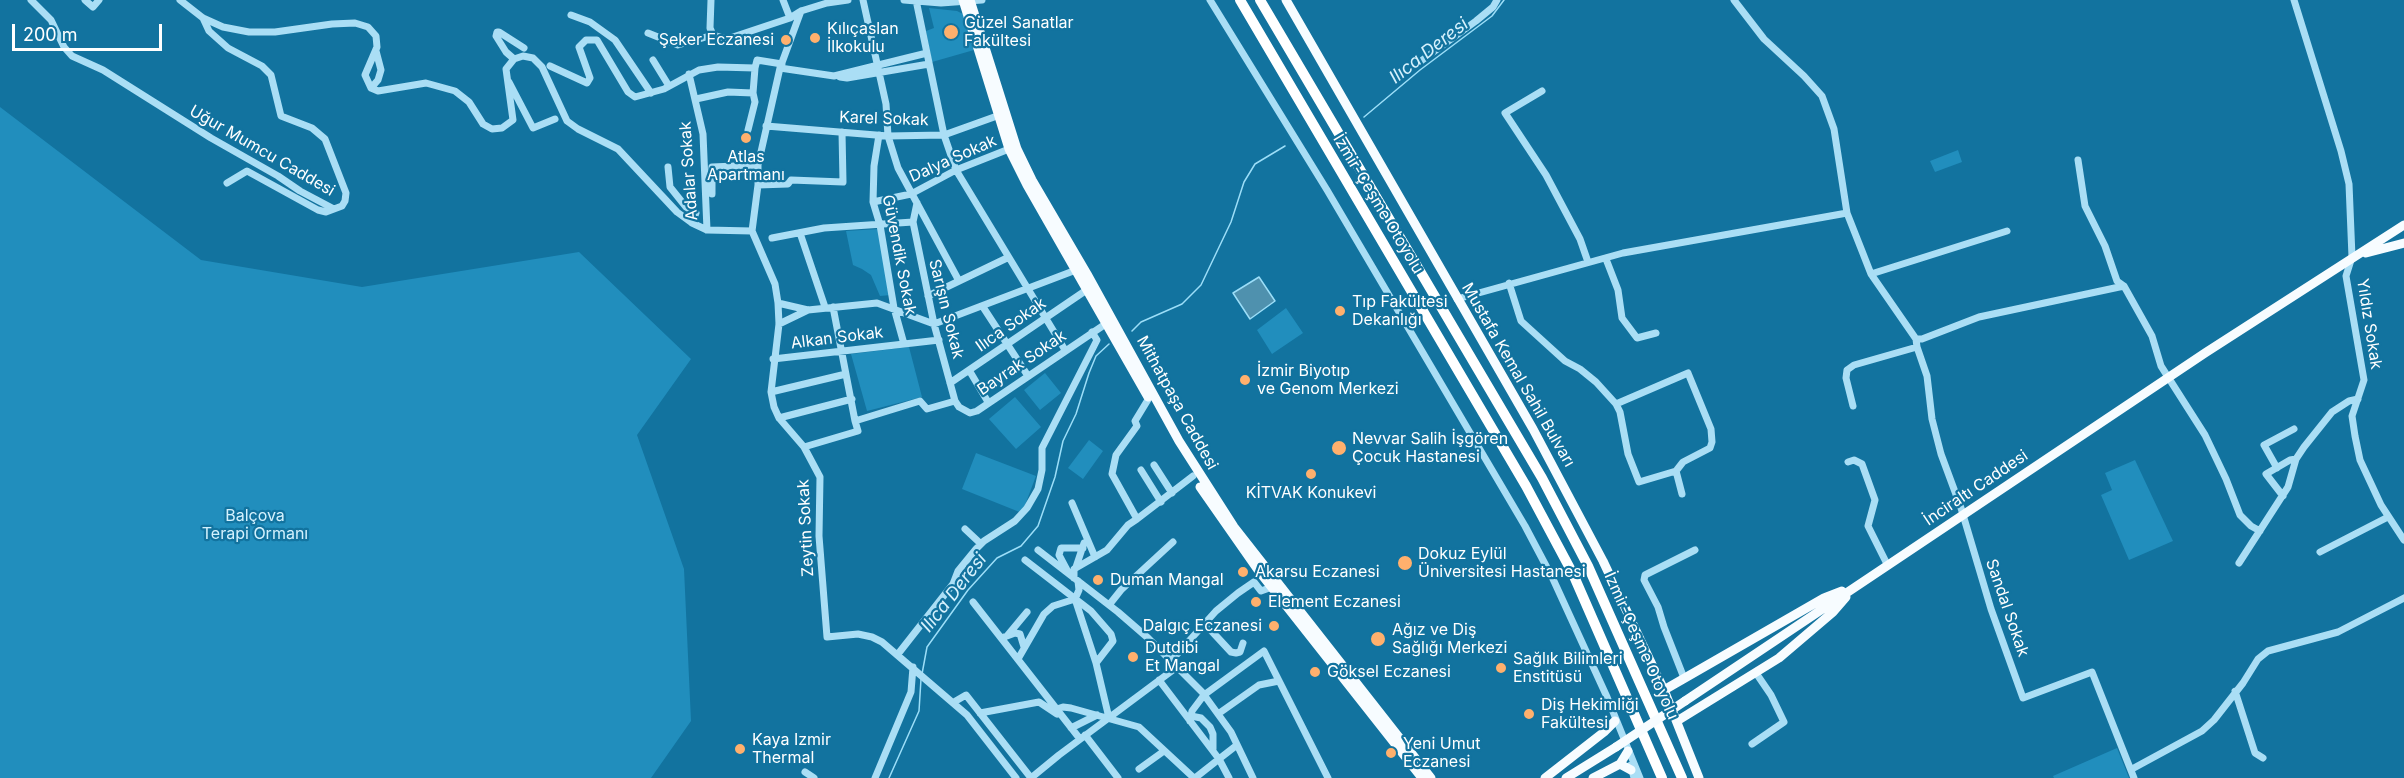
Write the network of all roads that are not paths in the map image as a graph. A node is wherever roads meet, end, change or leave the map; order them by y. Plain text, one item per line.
1 (32, 0) edge
2 (85, 0) edge
3 (99, 0) edge
4 (180, 0) edge
5 (711, 0) edge
6 (783, 0) edge
7 (848, 0) edge
8 (863, 0) edge
9 (904, 0) edge
10 (916, 0) edge
11 (931, 0) edge
12 (982, 0) edge
13 (1210, 0) edge
14 (1215, 0) edge
15 (1240, 0) edge
16 (1260, 0) edge
17 (1286, 0) edge
18 (1497, 0) edge
19 (1734, 0) edge
20 (2294, 0) edge
21 (966, 3) edge
22 (801, 12) junction
23 (571, 15) dead end
24 (203, 18) junction
25 (790, 18) junction
26 (1229, 30) junction
27 (648, 33) dead end
28 (712, 34) junction
29 (524, 48) dead end
30 (376, 51) junction
31 (927, 53) junction
32 (514, 59) junction
33 (653, 60) dead end
34 (1421, 61) dead end
35 (929, 64) junction
36 (550, 66) dead end
37 (781, 66) junction
38 (755, 68) junction
39 (878, 69) junction
40 (689, 74) junction
41 (507, 80) junction
42 (371, 88) junction
43 (666, 88) junction
44 (1542, 91) dead end
45 (651, 93) junction
46 (753, 93) junction
47 (696, 99) junction
48 (997, 116) junction
49 (555, 119) dead end
50 (766, 126) junction
51 (748, 130) dead end
52 (842, 132) junction
53 (879, 135) junction
54 (944, 135) junction
55 (888, 136) junction
56 (1009, 149) junction
57 (2078, 160) dead end
58 (758, 165) junction
59 (668, 166) dead end
60 (956, 170) junction
61 (227, 183) dead end
62 (758, 185) junction
63 (712, 194) dead end
64 (911, 194) junction
65 (873, 202) junction
66 (917, 203) junction
67 (334, 208) junction
68 (1847, 213) junction
69 (913, 222) junction
70 (692, 223) junction
71 (880, 225) junction
72 (2404, 225) edge
73 (707, 230) junction
74 (753, 231) junction
75 (2007, 231) dead end
76 (800, 233) junction
77 (772, 238) dead end
78 (2404, 243) edge
79 (2352, 257) junction
80 (1008, 258) junction
81 (1606, 259) junction
82 (1588, 262) junction
83 (1076, 270) junction
84 (1871, 274) junction
85 (959, 281) junction
86 (1509, 283) junction
87 (2124, 286) junction
88 (1027, 290) junction
89 (1088, 290) junction
90 (928, 296) junction
91 (1457, 299) junction
92 (778, 303) junction
93 (829, 307) junction
94 (983, 307) junction
95 (894, 308) junction
96 (808, 310) junction
97 (1045, 317) junction
98 (1107, 323) junction
99 (779, 324) junction
100 (934, 324) junction
101 (1092, 332) junction
102 (1656, 333) dead end
103 (939, 340) junction
104 (1917, 343) junction
105 (904, 344) junction
106 (1008, 344) junction
107 (1065, 350) junction
108 (842, 352) junction
109 (774, 359) junction
110 (969, 370) junction
111 (846, 374) junction
112 (1028, 376) junction
113 (2168, 378) junction
114 (950, 383) junction
115 (771, 392) junction
116 (1149, 398) junction
117 (852, 399) junction
118 (2358, 399) junction
119 (955, 401) junction
120 (988, 402) junction
121 (1616, 404) junction
122 (1853, 406) dead end
123 (778, 418) junction
124 (855, 421) junction
125 (2294, 429) dead end
126 (804, 447) junction
127 (2296, 459) junction
128 (1848, 462) dead end
129 (1154, 465) dead end
130 (2277, 468) junction
131 (1141, 470) dead end
132 (1676, 471) junction
133 (1193, 476) junction
134 (1172, 493) junction
135 (1682, 494) dead end
136 (2283, 496) junction
137 (1161, 502) junction
138 (1072, 503) dead end
139 (1963, 515) junction
140 (2388, 517) junction
141 (1137, 519) junction
142 (965, 529) dead end
143 (2401, 530) edge
144 (2260, 531) junction
145 (1084, 532) junction
146 (2404, 540) edge
147 (1173, 542) dead end
148 (981, 544) junction
149 (1083, 548) junction
150 (1038, 550) dead end
151 (1695, 550) dead end
152 (2320, 552) dead end
153 (1095, 557) junction
154 (1025, 560) dead end
155 (2239, 563) dead end
156 (1887, 564) junction
157 (1076, 567) junction
158 (1263, 576) junction
159 (1074, 578) junction
160 (1254, 582) junction
161 (1272, 587) junction
162 (1855, 587) junction
163 (2404, 598) edge
164 (1075, 599) junction
165 (973, 602) dead end
166 (1109, 605) junction
167 (1027, 612) dead end
168 (1205, 624) junction
169 (1004, 637) junction
170 (1243, 643) dead end
171 (1024, 648) junction
172 (898, 654) junction
173 (1018, 660) junction
174 (1096, 663) junction
175 (1174, 664) junction
176 (914, 668) junction
177 (1756, 673) junction
178 (1684, 678) junction
179 (1159, 680) junction
180 (1279, 681) junction
181 (1664, 690) junction
182 (2235, 691) junction
183 (1204, 695) junction
184 (954, 702) junction
185 (1057, 709) junction
186 (981, 713) junction
187 (1218, 714) junction
188 (1097, 715) junction
189 (1108, 718) junction
190 (1191, 718) junction
191 (1615, 721) junction
192 (1677, 721) junction
193 (1069, 725) junction
194 (1083, 737) junction
195 (1752, 744) dead end
196 (1237, 745) junction
197 (1164, 751) junction
198 (1213, 751) junction
199 (1629, 754) junction
200 (2263, 758) dead end
201 (1219, 759) junction
202 (1620, 764) junction
203 (1139, 769) dead end
204 (2132, 770) junction
205 (804, 772) dead end
206 (1632, 774) edge
207 (1428, 777) edge
208 (814, 778) edge
209 (875, 778) edge
210 (1016, 778) edge
211 (1031, 778) edge
212 (1118, 778) edge
213 (1195, 778) edge
214 (1229, 778) edge
215 (1253, 778) edge
216 (1328, 778) edge
217 (1545, 778) edge
218 (1566, 778) edge
219 (1593, 778) edge
220 (1640, 778) edge
221 (1662, 778) edge
222 (1682, 778) edge
223 (1699, 778) edge
224 (2134, 778) edge

1 - 67 street, Uğur Mumcu Caddesi
2 - 3 street
4 - 24 street
5 - 28 street
6 - 25 street
7 - 22 street
8 - 39 street
9 - 10 street
10 - 11 street
10 - 31 street
11 - 21 street
12 - 21 street
13 - 26 street
14 - 26 street
15 - 221 highway, İzmir-Çeşme Otoyolu
16 - 222 highway, İzmir-Çeşme Otoyolu
17 - 91 main road, Mustafa Kemal Sahil Bulvarı
18 - 34 street
19 - 68 street, Sandal Sokak
20 - 79 street, Yıldız Sokak
21 - 48 main road, Mithatpaşa Caddesi
21 - 207 main road, Mithatpaşa Caddesi
22 - 25 street
22 - 37 street, Zeytin Sokak
23 - 45 street
24 - 30 street
24 - 67 street, Uğur Mumcu Caddesi
25 - 28 street
26 - 191 street
27 - 28 street
29 - 32 street
30 - 42 street
30 - 42 street
31 - 35 street
31 - 39 street
32 - 41 street
32 - 70 street
33 - 43 street
35 - 39 street
35 - 54 street
36 - 45 street
37 - 38 street
37 - 39 street
37 - 50 street, Zeytin Sokak
38 - 40 street
38 - 46 street
39 - 55 street
40 - 43 street
40 - 47 street, Adalar Sokak
41 - 42 street
41 - 49 street
43 - 45 street
44 - 82 street
46 - 47 street
46 - 51 street
47 - 73 street, Adalar Sokak
48 - 54 street, Karel Sokak
48 - 56 main road, Mithatpaşa Caddesi
50 - 52 street, Karel Sokak
50 - 58 street, Zeytin Sokak
52 - 53 street, Karel Sokak
52 - 62 street
53 - 55 street, Karel Sokak
53 - 65 street, Güvendik Sokak
54 - 55 street, Karel Sokak
54 - 60 street
55 - 64 street
56 - 60 street, Dalya Sokak
56 - 83 main road, Mithatpaşa Caddesi
57 - 87 street
58 - 62 street, Zeytin Sokak
58 - 63 street
59 - 70 street
60 - 64 street, Dalya Sokak
60 - 80 street
61 - 67 street
62 - 74 street, Zeytin Sokak
64 - 65 street, Dalya Sokak
64 - 66 street
65 - 71 street, Güvendik Sokak
66 - 69 street
66 - 85 street
68 - 81 street
68 - 84 street, Sandal Sokak
69 - 71 street
69 - 90 street, Sarışın Sokak
70 - 73 street
71 - 76 street
71 - 95 street, Güvendik Sokak
72 - 79 main road, İnciraltı Caddesi
73 - 74 street
74 - 92 street, Zeytin Sokak
75 - 84 street
76 - 77 street
76 - 93 street
78 - 79 main road
79 - 113 main road, İnciraltı Caddesi
79 - 118 street, Yıldız Sokak
80 - 85 street
80 - 88 street
81 - 82 street
81 - 102 street
82 - 86 street
83 - 88 street
83 - 89 main road, Mithatpaşa Caddesi
84 - 104 street, Sandal Sokak
85 - 90 street
86 - 91 street
86 - 121 street
87 - 104 street
87 - 113 street
88 - 94 street
88 - 97 street
89 - 97 street, Ilıca Sokak
89 - 98 main road, Mithatpaşa Caddesi
90 - 100 street, Sarışın Sokak
91 - 181 main road, Mustafa Kemal Sahil Bulvarı
92 - 96 street
92 - 99 street, Zeytin Sokak
93 - 95 street
93 - 96 street
93 - 108 street
94 - 100 street
94 - 106 street
95 - 100 street
95 - 105 street, Güvendik Sokak
96 - 99 street
97 - 106 street, Ilıca Sokak
97 - 107 street
98 - 101 street, Bayrak Sokak
98 - 116 main road, Mithatpaşa Caddesi
99 - 109 street, Zeytin Sokak
100 - 103 street, Sarışın Sokak
101 - 107 street, Bayrak Sokak
101 - 148 street
103 - 105 street, Alkan Sokak
103 - 114 street, Sarışın Sokak
104 - 122 street
104 - 139 street, Sandal Sokak
105 - 108 street, Alkan Sokak
106 - 110 street, Ilıca Sokak
106 - 112 street
107 - 112 street, Bayrak Sokak
108 - 109 street, Alkan Sokak
108 - 111 street
109 - 115 street, Zeytin Sokak
110 - 114 street, Ilıca Sokak
110 - 120 street
111 - 115 street
111 - 117 street
112 - 120 street, Bayrak Sokak
113 - 139 main road, İnciraltı Caddesi
113 - 144 street
114 - 119 street, Sarışın Sokak
115 - 123 street, Zeytin Sokak
116 - 133 main road, Mithatpaşa Caddesi
116 - 141 street
117 - 123 street
117 - 124 street
118 - 127 street
118 - 140 street, Yıldız Sokak
119 - 120 street, Bayrak Sokak
119 - 124 street
121 - 132 street
121 - 132 street
123 - 126 street, Zeytin Sokak
124 - 126 street
125 - 130 street
126 - 172 street, Zeytin Sokak
127 - 130 street
127 - 136 street
128 - 156 street
129 - 134 street
130 - 136 street
131 - 137 street
132 - 135 street
133 - 134 street
133 - 158 main road, Mithatpaşa Caddesi
134 - 137 street
136 - 144 street
137 - 141 street
138 - 145 street
139 - 156 main road, İnciraltı Caddesi
139 - 204 street, Sandal Sokak
140 - 143 street, Yıldız Sokak
140 - 152 street
141 - 153 street
142 - 148 street
143 - 146 street, Yıldız Sokak
144 - 155 street
145 - 149 street
145 - 153 street
147 - 166 street
148 - 172 street
149 - 157 street
149 - 159 street
150 - 159 street
151 - 178 street
153 - 157 street
154 - 164 street
156 - 162 main road, İnciraltı Caddesi
157 - 159 street
158 - 160 street
158 - 161 main road, Mithatpaşa Caddesi
159 - 164 street
159 - 166 street
160 - 161 street
160 - 168 street
161 - 207 main road, Mithatpaşa Caddesi
162 - 177 main road
162 - 178 main road
162 - 218 main road, İnciraltı Caddesi, bridge
163 - 182 street
164 - 171 street
164 - 174 street
164 - 174 street
165 - 169 street
166 - 175 street
167 - 169 street
168 - 170 street
168 - 175 street
169 - 171 street
169 - 173 street
171 - 173 street
172 - 176 street
173 - 185 street
174 - 189 street
175 - 179 street
175 - 183 street
176 - 184 street
176 - 209 street
177 - 192 main road
177 - 195 street
178 - 181 main road
179 - 189 street
179 - 190 street
180 - 183 street
180 - 187 street
180 - 216 street
181 - 192 main road, Mustafa Kemal Sahil Bulvarı
182 - 200 street
182 - 204 street
183 - 187 street
183 - 190 street
184 - 186 street
184 - 210 street
185 - 188 street
185 - 193 street
186 - 193 street
186 - 211 street
187 - 196 street
188 - 189 street
188 - 193 street
189 - 194 street
189 - 197 street
190 - 198 street
190 - 198 street
191 - 199 street
191 - 217 main road
192 - 223 main road, Mustafa Kemal Sahil Bulvarı
193 - 194 street
194 - 211 street
194 - 212 street
196 - 201 street
196 - 215 street
197 - 203 street
197 - 213 street
198 - 201 street
199 - 202 main road
199 - 206 street
199 - 220 street
201 - 213 street
201 - 214 street
202 - 206 main road
202 - 219 main road
204 - 224 street, Sandal Sokak
205 - 208 street

